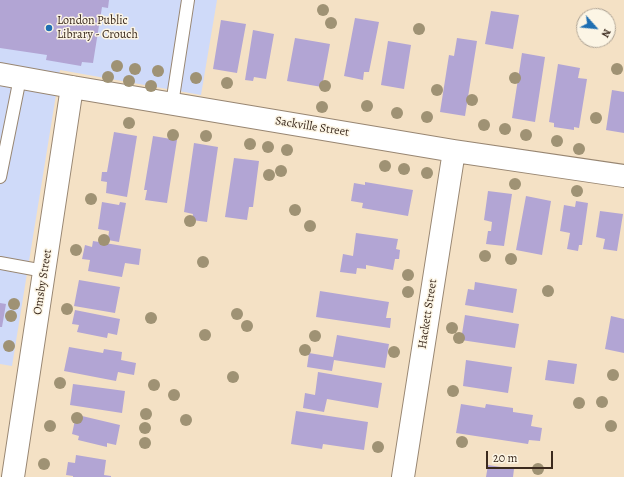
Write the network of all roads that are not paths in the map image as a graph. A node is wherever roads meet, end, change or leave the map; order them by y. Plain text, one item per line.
1 (188, 0) edge
2 (10, 76) edge
3 (72, 87) junction
4 (172, 104) junction
5 (454, 150) junction
6 (624, 176) edge
7 (0, 177) edge
8 (0, 263) edge
9 (44, 271) junction
10 (13, 477) edge
11 (403, 477) edge

1 - 4 lane
2 - 3 street, Sackville Street
2 - 7 lane
3 - 4 street, Sackville Street
3 - 9 street, Omsby Street
4 - 5 street, Sackville Street
5 - 6 street, Sackville Street
5 - 11 street, Hackett Street
8 - 9 lane
9 - 10 street, Omsby Street

